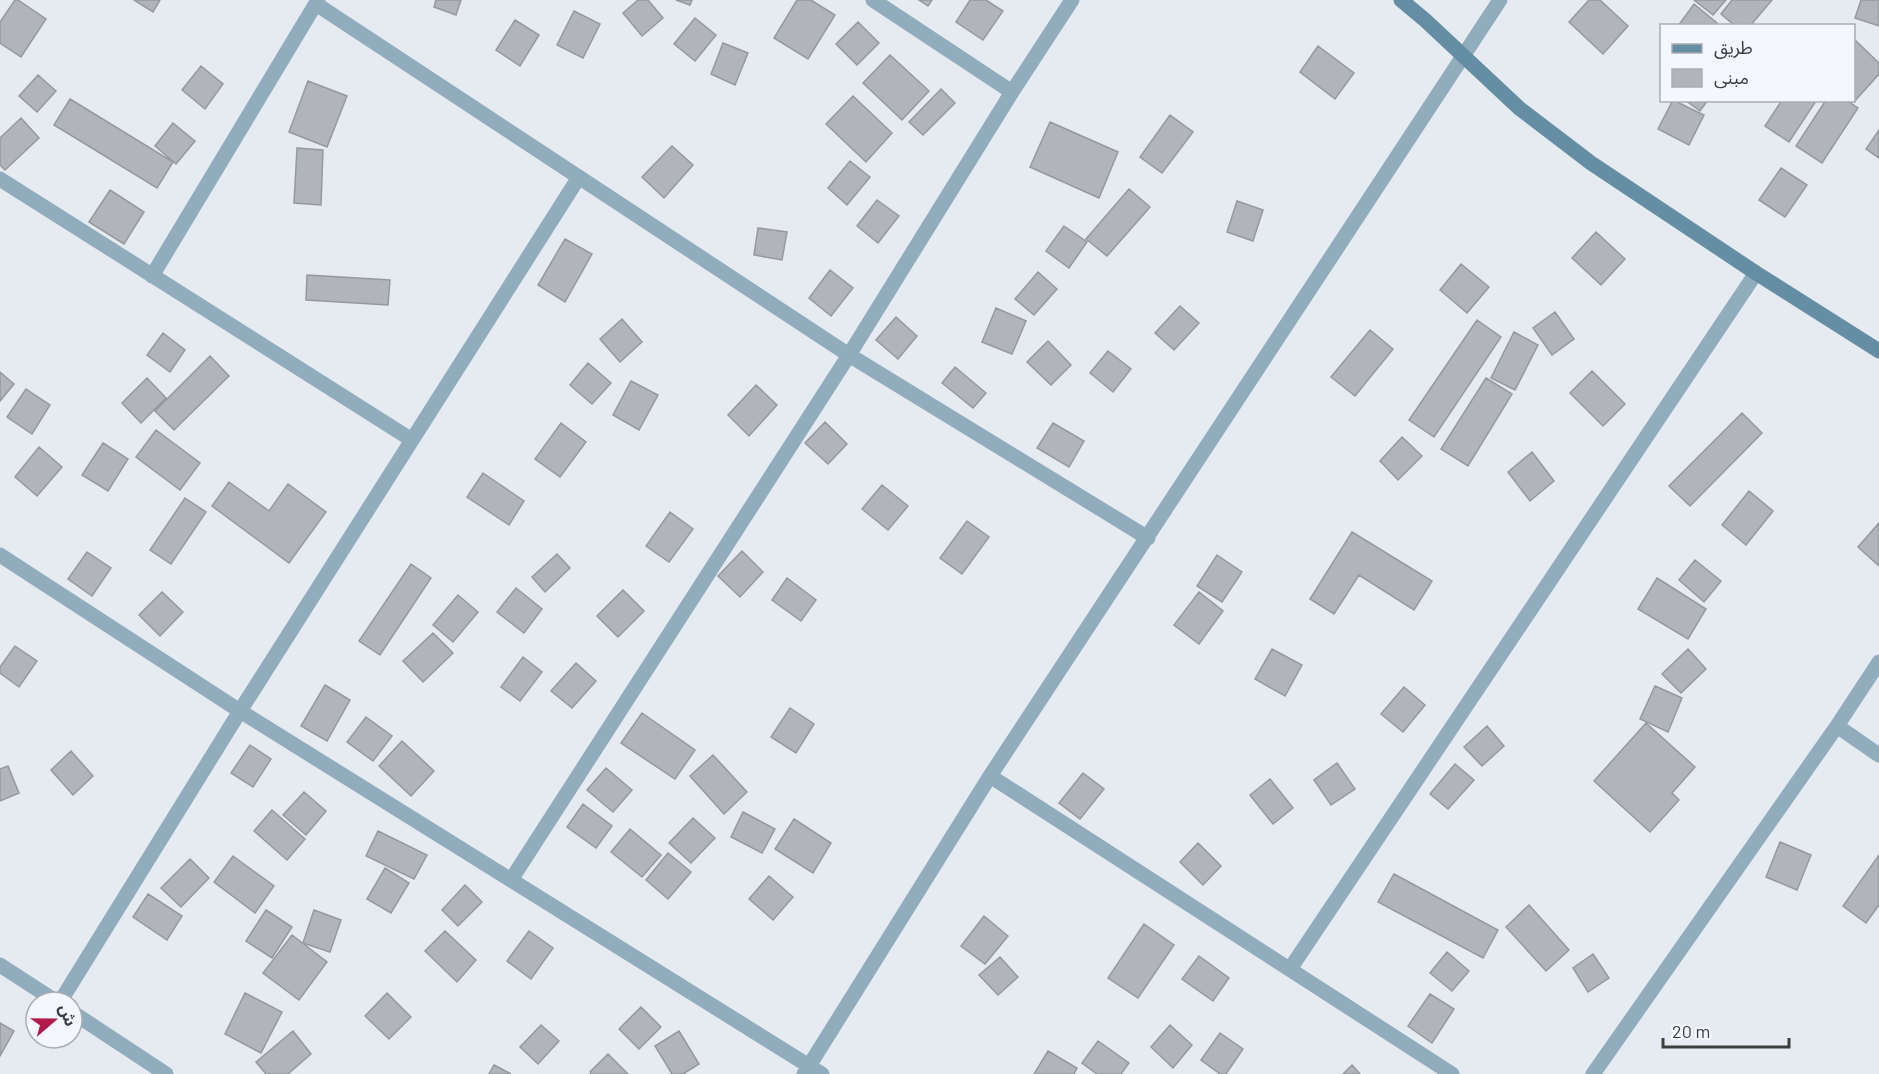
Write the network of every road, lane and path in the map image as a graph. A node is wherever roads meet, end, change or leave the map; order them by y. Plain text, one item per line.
1 (873, 0) edge
2 (1072, 0) edge
3 (1401, 0) edge
4 (1500, 0) edge
5 (317, 2) edge
6 (1464, 56) junction
7 (1012, 92) junction
8 (579, 177) junction
9 (0, 179) edge
10 (1756, 273) junction
11 (152, 276) junction
12 (1879, 351) edge
13 (849, 355) junction
14 (412, 440) junction
15 (1148, 538) junction
16 (0, 555) edge
17 (1879, 662) edge
18 (240, 711) junction
19 (1837, 726) junction
20 (1879, 755) edge
21 (990, 776) junction
22 (511, 880) junction
23 (0, 965) edge
24 (1290, 969) junction
25 (40, 990) edge
26 (66, 990) edge
27 (84, 1020) edge
28 (812, 1071) edge
29 (166, 1074) edge
30 (1452, 1074) edge
31 (1593, 1074) edge

1 - 7 street
2 - 7 street
3 - 6 street
4 - 6 street
5 - 8 street
5 - 11 street
6 - 10 street
6 - 15 street
7 - 13 street
8 - 13 street
8 - 14 street
9 - 11 street
10 - 12 street
10 - 24 street
11 - 14 street
13 - 15 street
13 - 22 street
14 - 18 street
15 - 21 street
16 - 18 street
17 - 19 street
18 - 22 street
18 - 26 street
19 - 20 street
19 - 31 street
21 - 24 street
21 - 28 street
22 - 28 street
23 - 25 street
24 - 30 street
27 - 29 street

